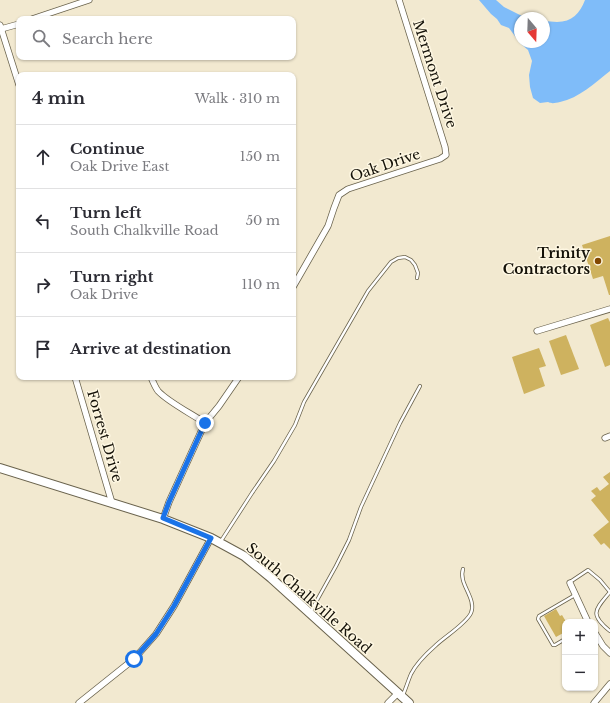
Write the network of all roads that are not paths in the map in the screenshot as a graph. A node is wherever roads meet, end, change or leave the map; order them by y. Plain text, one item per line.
1 (89, 0) edge
2 (399, 0) edge
3 (41, 16) edge
4 (16, 24) edge
5 (1, 27) edge
6 (16, 75) edge
7 (446, 155) joint
8 (417, 278) dead end
9 (296, 282) edge
10 (610, 309) edge
11 (537, 331) dead end
12 (76, 380) edge
13 (152, 380) edge
14 (237, 380) edge
15 (420, 386) dead end
16 (205, 423) junction
17 (0, 468) edge
18 (112, 503) junction
19 (163, 518) junction
20 (211, 538) junction
21 (220, 542) junction
22 (463, 569) dead end
23 (570, 583) joint
24 (610, 592) edge
25 (575, 594) junction
26 (310, 613) junction
27 (587, 619) edge
28 (610, 631) edge
29 (598, 638) edge
30 (562, 641) edge
31 (610, 653) edge
32 (610, 684) edge
33 (400, 695) junction
34 (79, 703) edge
35 (388, 703) edge
36 (409, 703) edge
37 (594, 703) edge

1 - 3 street
2 - 7 street, Mermont Drive
4 - 5 street
5 - 6 street
7 - 9 street, Oak Drive
8 - 21 lane
10 - 11 street
12 - 18 street, Forrest Drive
13 - 16 street
14 - 16 street
15 - 26 lane
16 - 19 street
17 - 18 main road, South Chalkville Road
18 - 19 main road, South Chalkville Road
19 - 20 main road, South Chalkville Road
20 - 21 main road, South Chalkville Road
20 - 34 street
21 - 26 main road, South Chalkville Road
22 - 33 lane
23 - 24 lane
23 - 25 street
24 - 28 lane
25 - 27 street
25 - 30 lane
26 - 33 main road, South Chalkville Road
29 - 31 street
32 - 37 street
33 - 35 street
33 - 36 main road, South Chalkville Road

